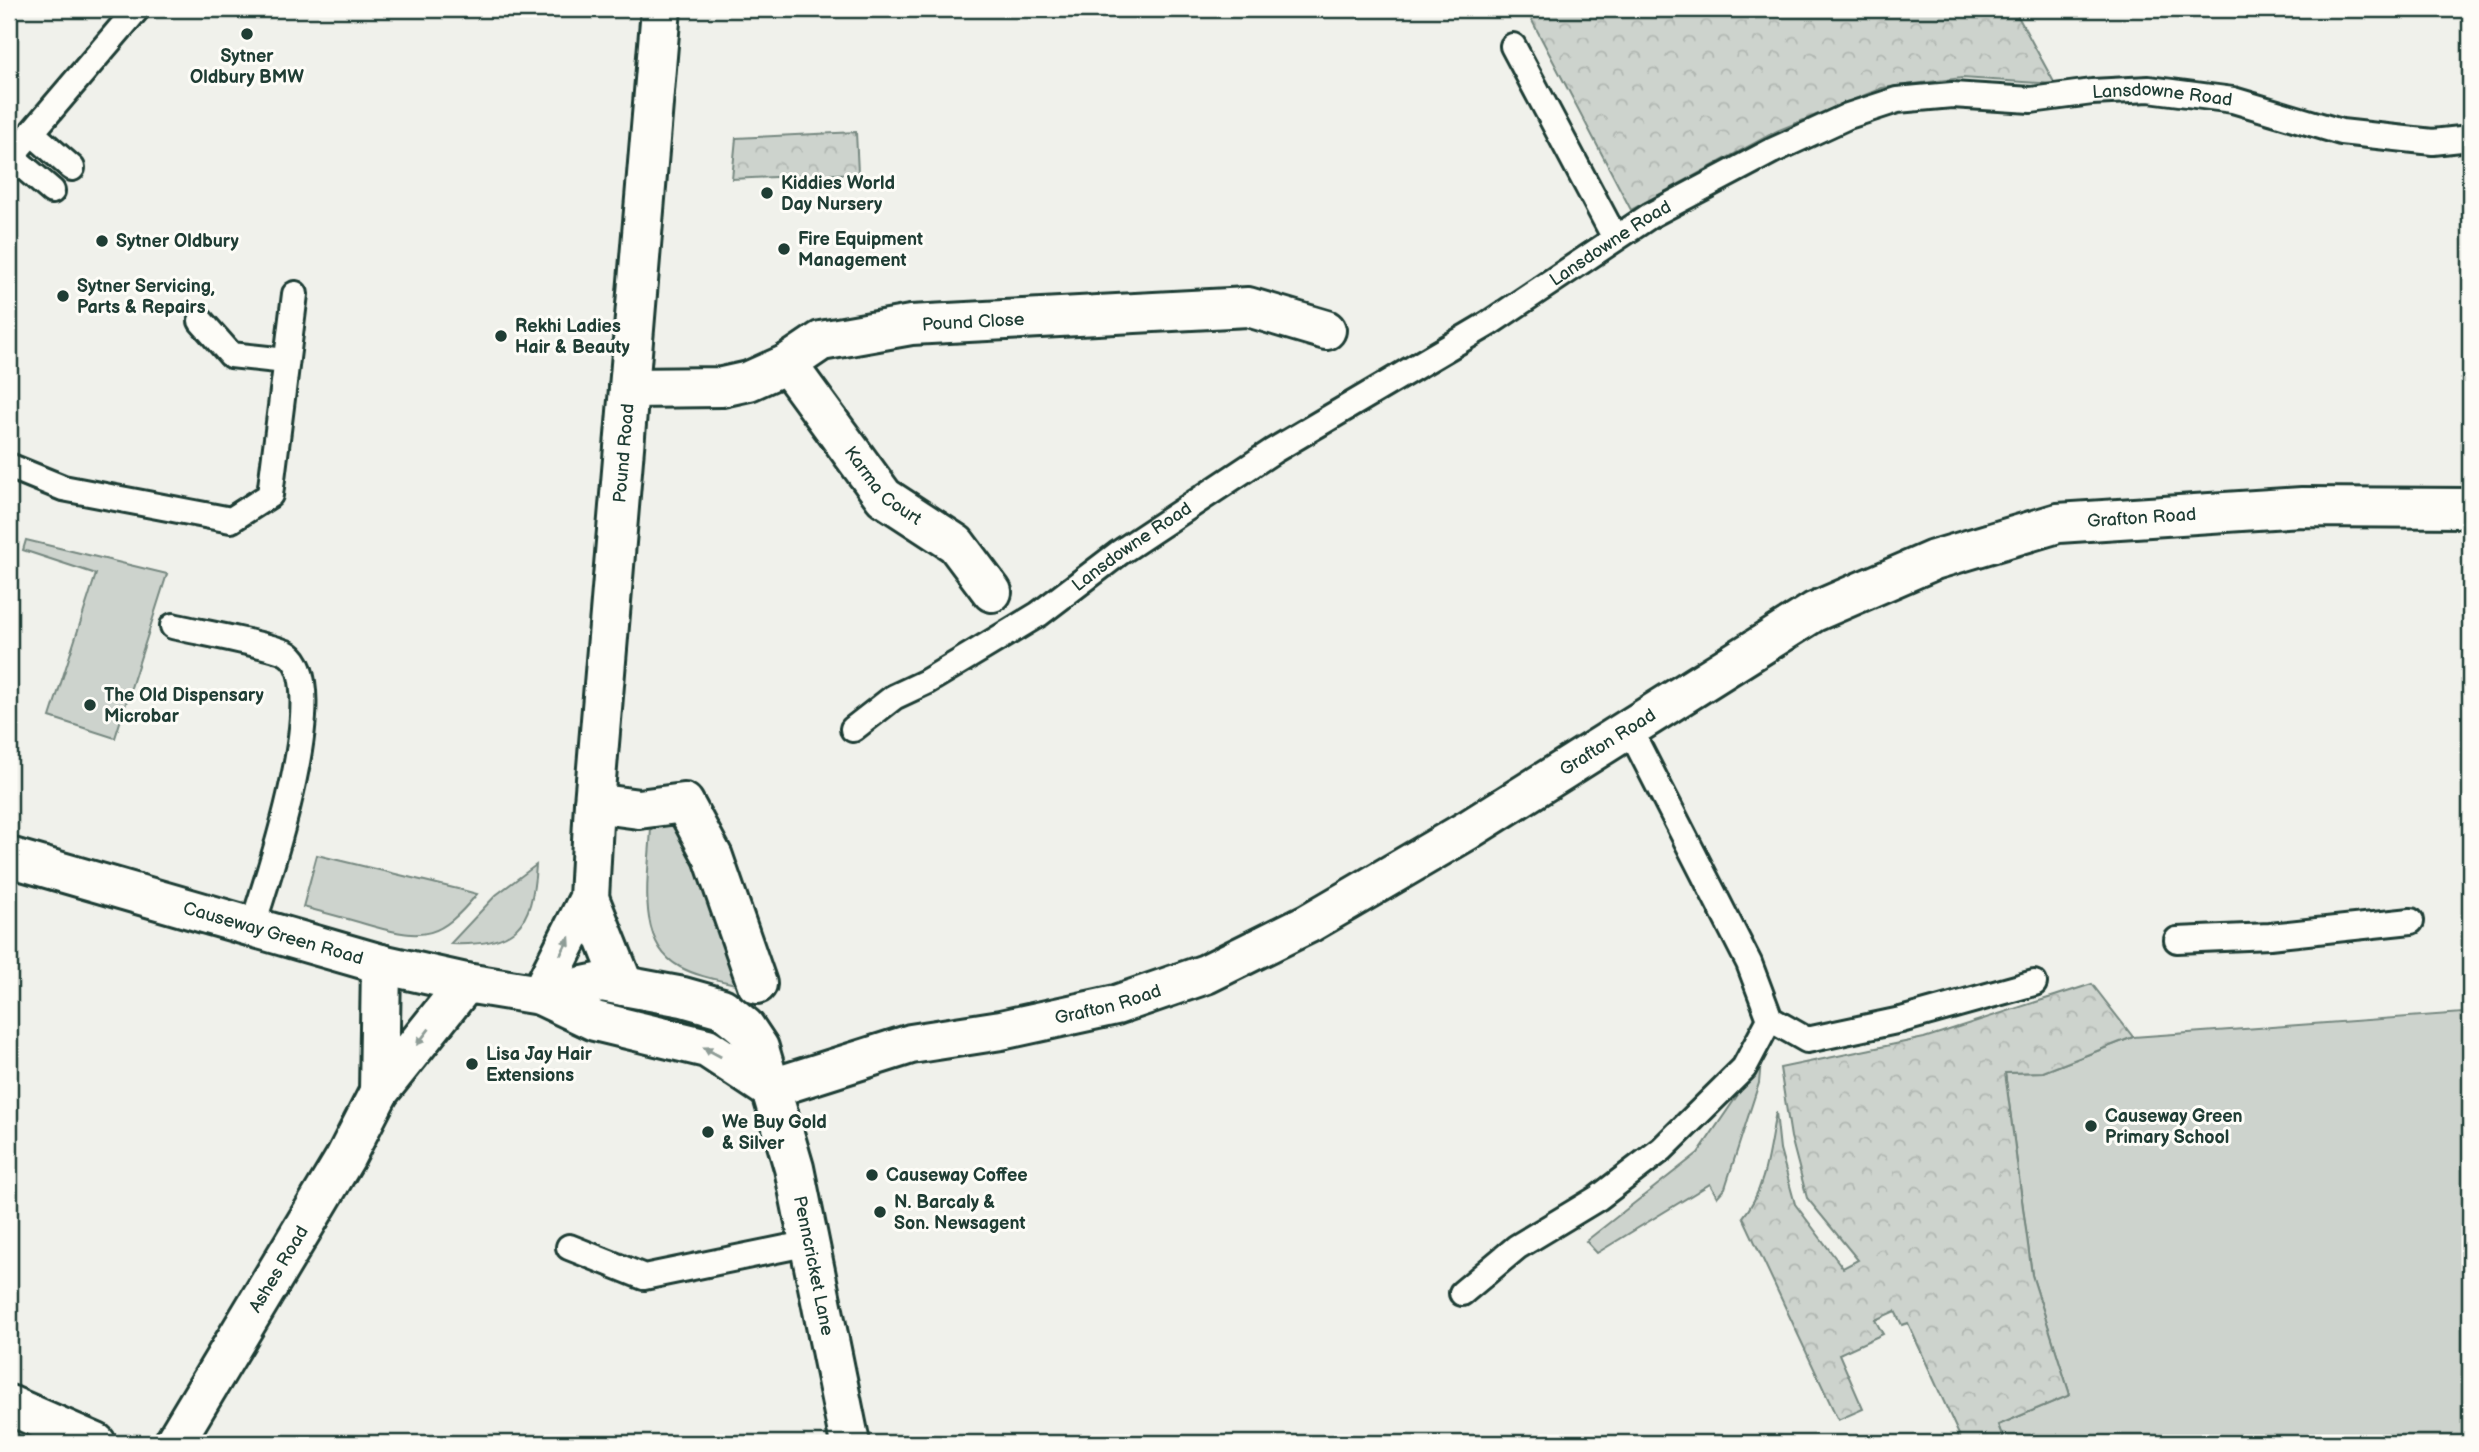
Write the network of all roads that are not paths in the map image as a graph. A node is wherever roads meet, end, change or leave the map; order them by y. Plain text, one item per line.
1 (137, 9) edge
2 (661, 9) edge
3 (1513, 46) dead end
4 (2470, 138) edge
5 (15, 148) edge
6 (72, 168) dead end
7 (52, 191) dead end
8 (1615, 238) junction
9 (295, 294) dead end
10 (201, 321) dead end
11 (1326, 330) dead end
12 (286, 360) junction
13 (787, 364) junction
14 (629, 388) junction
15 (9, 466) edge
16 (2470, 508) edge
17 (992, 592) dead end
18 (173, 626) dead end
19 (1629, 728) junction
20 (853, 729) dead end
21 (594, 803) junction
22 (9, 857) edge
23 (589, 898) junction
24 (2411, 921) dead end
25 (252, 927) junction
26 (2177, 940) dead end
27 (381, 964) junction
28 (466, 983) junction
29 (2034, 983) dead end
30 (757, 984) dead end
31 (598, 994) junction
32 (540, 995) junction
33 (1770, 1019) junction
34 (769, 1089) junction
35 (379, 1093) junction
36 (810, 1243) junction
37 (569, 1247) dead end
38 (1462, 1293) dead end
39 (9, 1405) edge
40 (96, 1443) edge
41 (174, 1443) edge
42 (850, 1443) edge

1 - 5 lane
2 - 14 street, Pound Road
3 - 8 lane
4 - 8 lane, Lansdowne Road
5 - 6 lane
5 - 7 lane
8 - 20 lane, Lansdowne Road
9 - 12 lane
10 - 12 lane
11 - 13 street, Pound Close
12 - 15 lane
13 - 14 street, Pound Close
13 - 17 street, Karma Court
14 - 21 street, Pound Road
16 - 19 street, Grafton Road
18 - 25 lane
19 - 33 lane
19 - 34 street, Grafton Road
21 - 23 street, Pound Road
21 - 30 street
22 - 25 street, Causeway Green Road
23 - 31 street, Pound Road
32 -> 23 street, Pound Road
24 - 26 lane
25 - 27 street, Causeway Green Road
27 - 28 street, Causeway Green Road
27 - 35 street, Ashes Road
28 - 32 street, Causeway Green Road
28 -> 35 street, Ashes Road
29 - 33 lane
31 - 32 street, Causeway Green Road
34 -> 31 street, Causeway Green Road
31 - 34 street, Causeway Green Road
33 - 38 lane
34 - 36 street, Penncricket Lane
35 - 41 street, Ashes Road
36 - 37 lane
36 - 42 street, Penncricket Lane
39 - 40 street

